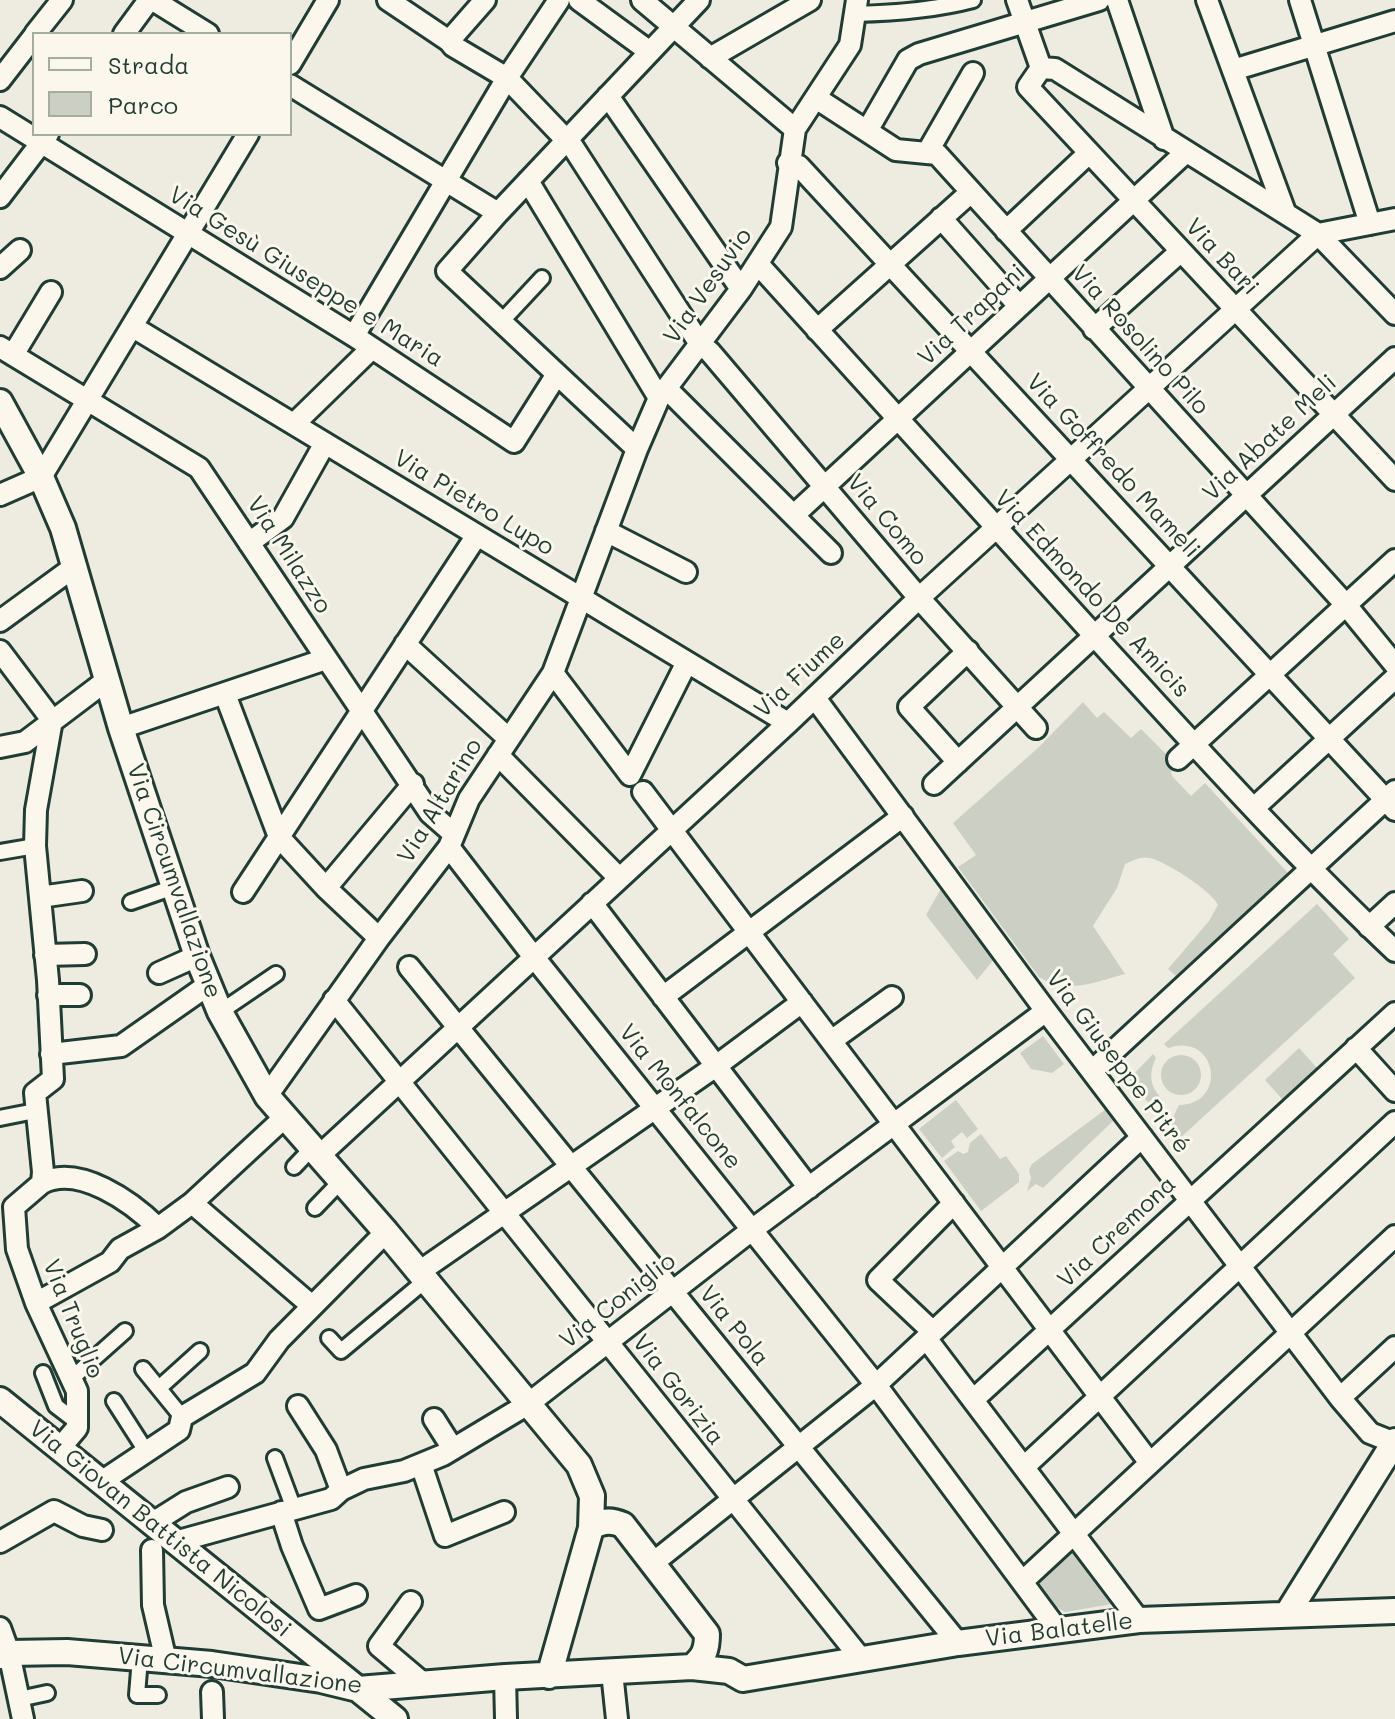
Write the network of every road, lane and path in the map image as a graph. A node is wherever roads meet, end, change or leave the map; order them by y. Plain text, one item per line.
1 (62, 0) edge
2 (151, 0) edge
3 (328, 0) edge
4 (388, 0) edge
5 (485, 0) edge
6 (559, 0) edge
7 (579, 0) edge
8 (642, 0) edge
9 (699, 0) edge
10 (810, 0) edge
11 (973, 0) edge
12 (1017, 0) edge
13 (1099, 0) edge
14 (1117, 0) edge
15 (1207, 0) edge
16 (1300, 0) edge
17 (857, 7) edge
18 (1395, 21) edge
19 (1025, 22) junction
20 (673, 27) junction
21 (37, 32) edge
22 (126, 32) edge
23 (205, 32) edge
24 (32, 39) edge
25 (449, 41) junction
26 (1314, 46) junction
27 (650, 52) junction
28 (710, 58) junction
29 (292, 61) edge
30 (1041, 68) junction
31 (1233, 70) junction
32 (973, 73) dead end
33 (507, 78) junction
34 (0, 80) edge
35 (292, 86) edge
36 (608, 96) junction
37 (816, 98) junction
38 (0, 117) edge
39 (795, 129) junction
40 (867, 131) junction
41 (32, 132) edge
42 (247, 136) edge
43 (45, 138) edge
44 (1164, 139) junction
45 (566, 141) junction
46 (1186, 152) junction
47 (927, 153) junction
48 (1089, 153) junction
49 (788, 163) junction
50 (448, 181) junction
51 (528, 181) junction
52 (971, 192) junction
53 (0, 197) edge
54 (1134, 201) junction
55 (1285, 212) junction
56 (498, 213) junction
57 (941, 218) junction
58 (1395, 219) edge
59 (1370, 224) junction
60 (1006, 231) junction
61 (189, 233) junction
62 (1318, 234) junction
63 (20, 250) dead end
64 (1181, 251) junction
65 (892, 263) junction
66 (758, 264) junction
67 (0, 266) edge
68 (542, 278) dead end
69 (1049, 279) junction
70 (741, 289) junction
71 (51, 292) dead end
72 (1019, 306) junction
73 (1235, 309) junction
74 (1395, 314) edge
75 (501, 322) junction
76 (133, 327) junction
77 (1094, 329) junction
78 (817, 330) junction
79 (354, 336) junction
80 (700, 344) junction
81 (372, 348) junction
82 (972, 350) junction
83 (13, 355) edge
84 (1395, 358) edge
85 (557, 374) junction
86 (1149, 389) junction
87 (663, 393) junction
88 (0, 402) edge
89 (88, 402) junction
90 (1334, 414) junction
91 (898, 419) junction
92 (294, 424) junction
93 (325, 443) junction
94 (637, 449) junction
95 (1071, 458) junction
96 (41, 477) junction
97 (1395, 480) edge
98 (825, 486) junction
99 (0, 495) edge
100 (1246, 495) junction
101 (794, 515) junction
102 (995, 529) junction
103 (606, 531) junction
104 (477, 535) junction
105 (249, 543) junction
106 (831, 553) dead end
107 (1395, 560) edge
108 (1170, 566) junction
109 (74, 567) junction
110 (686, 572) dead end
111 (919, 598) junction
112 (580, 599) junction
113 (1346, 605) junction
114 (0, 621) edge
115 (1095, 635) junction
116 (405, 644) junction
117 (0, 651) edge
118 (968, 651) junction
119 (326, 659) junction
120 (687, 662) junction
121 (1395, 665) edge
122 (553, 673) junction
123 (1270, 675) junction
124 (1395, 678) edge
125 (107, 680) junction
126 (225, 694) junction
127 (815, 698) junction
128 (1018, 707) junction
129 (362, 710) junction
130 (52, 720) junction
131 (788, 723) junction
132 (121, 728) junction
133 (1036, 728) dead end
134 (1329, 739) junction
135 (1194, 744) junction
136 (0, 747) edge
137 (503, 747) junction
138 (1178, 759) dead end
139 (958, 762) junction
140 (413, 784) junction
141 (934, 784) dead end
142 (643, 792) dead end
143 (1392, 800) edge
144 (1254, 808) junction
145 (903, 816) junction
146 (672, 830) junction
147 (279, 837) junction
148 (452, 840) junction
149 (35, 846) junction
150 (0, 852) edge
151 (1310, 869) junction
152 (619, 878) junction
153 (174, 887) junction
154 (326, 888) junction
155 (82, 891) dead end
156 (243, 892) dead end
157 (40, 897) junction
158 (131, 902) dead end
159 (592, 903) junction
160 (1395, 903) edge
161 (1369, 927) junction
162 (749, 932) junction
163 (379, 938) junction
164 (1395, 951) edge
165 (85, 954) dead end
166 (45, 955) junction
167 (197, 956) junction
168 (533, 956) junction
169 (409, 967) dead end
170 (159, 973) dead end
171 (276, 974) dead end
172 (208, 985) junction
173 (48, 995) junction
174 (80, 995) dead end
175 (663, 997) junction
176 (892, 997) dead end
177 (334, 1000) junction
178 (802, 1002) junction
179 (1046, 1011) junction
180 (220, 1012) junction
181 (1395, 1013) edge
182 (458, 1026) junction
183 (831, 1041) junction
184 (1356, 1048) junction
185 (51, 1054) junction
186 (716, 1066) junction
187 (1093, 1070) junction
188 (400, 1081) junction
189 (1395, 1091) edge
190 (267, 1096) junction
191 (656, 1108) junction
192 (35, 1111) junction
193 (285, 1117) junction
194 (0, 1118) edge
195 (1395, 1122) edge
196 (894, 1124) junction
197 (1142, 1137) junction
198 (315, 1152) junction
199 (294, 1167) dead end
200 (571, 1167) junction
201 (341, 1181) junction
202 (42, 1183) junction
203 (809, 1188) junction
204 (1190, 1200) junction
205 (192, 1203) junction
206 (954, 1203) junction
207 (7, 1208) edge
208 (315, 1208) dead end
209 (504, 1213) junction
210 (158, 1228) junction
211 (753, 1229) junction
212 (386, 1232) junction
213 (1395, 1236) edge
214 (1240, 1266) junction
215 (1003, 1267) junction
216 (423, 1276) junction
217 (672, 1292) junction
218 (36, 1303) junction
219 (312, 1306) junction
220 (1050, 1330) junction
221 (125, 1331) dead end
222 (1291, 1332) junction
223 (929, 1335) junction
224 (329, 1338) dead end
225 (607, 1342) junction
226 (1395, 1347) edge
227 (200, 1351) dead end
228 (143, 1369) dead end
229 (43, 1373) dead end
230 (71, 1379) junction
231 (873, 1385) junction
232 (159, 1388) junction
233 (977, 1396) junction
234 (1100, 1396) junction
235 (1340, 1398) junction
236 (0, 1400) edge
237 (114, 1401) dead end
238 (528, 1404) junction
239 (298, 1406) dead end
240 (182, 1417) junction
241 (434, 1419) dead end
242 (77, 1422) junction
243 (1395, 1442) edge
244 (798, 1447) junction
245 (60, 1448) junction
246 (453, 1449) junction
247 (146, 1451) junction
248 (275, 1458) dead end
249 (1028, 1463) junction
250 (1150, 1463) junction
251 (421, 1464) junction
252 (101, 1482) junction
253 (228, 1487) dead end
254 (341, 1490) junction
255 (732, 1500) junction
256 (287, 1511) junction
257 (504, 1512) dead end
258 (151, 1524) junction
259 (591, 1528) junction
260 (102, 1530) dead end
261 (1078, 1530) junction
262 (0, 1542) edge
263 (175, 1542) junction
264 (152, 1550) dead end
265 (657, 1560) junction
266 (1022, 1582) junction
267 (356, 1595) dead end
268 (411, 1602) dead end
269 (1395, 1611) edge
270 (1287, 1614) junction
271 (1139, 1620) junction
272 (0, 1628) edge
273 (1057, 1629) junction
274 (707, 1634) junction
275 (958, 1643) junction
276 (5, 1654) edge
277 (140, 1658) junction
278 (862, 1660) junction
279 (166, 1661) junction
280 (692, 1667) junction
281 (729, 1671) junction
282 (528, 1676) junction
283 (612, 1678) junction
284 (424, 1684) junction
285 (358, 1689) junction
286 (212, 1692) dead end
287 (47, 1693) dead end
288 (158, 1695) dead end
289 (21, 1709) edge
290 (213, 1719) edge
291 (395, 1719) edge
292 (506, 1719) edge
293 (617, 1719) edge

1 - 21 street
2 - 22 street
2 - 23 street
3 - 29 street
4 - 25 street, Via Como
5 - 25 street
6 - 33 street
7 - 27 street
8 - 20 street
9 - 20 street
10 - 28 street
11 - 17 street
12 - 19 street
13 - 19 street
14 - 44 street
15 - 31 street
16 - 26 street
17 - 37 street, Via Vesuvio
18 - 26 street
19 - 30 street
19 - 40 street
20 - 27 street
20 - 28 street
24 - 34 street
25 - 33 street, Via Como
26 - 31 street
26 - 59 street
27 - 36 street
28 - 39 street
30 - 44 street
30 - 48 street, Via Bari
31 - 55 street
32 - 47 street
33 - 45 street, Via Como
33 - 50 street
35 - 50 street
36 - 45 street
36 - 70 street
37 - 39 street, Via Vesuvio
37 - 40 street, Via Rosolino Pilo
38 - 41 street, Via Gesù Giuseppe e Maria
39 - 49 street, Via Vesuvio
40 - 47 street, Via Rosolino Pilo
42 - 61 street
43 - 53 street
43 - 61 street, Via Gesù Giuseppe e Maria
44 - 46 street
45 - 51 street
45 - 80 street, Via Como
46 - 54 street, Via Trapani
46 - 55 street
47 - 52 street, Via Rosolino Pilo
48 - 54 street, Via Bari
48 - 60 street
49 - 65 street, Via Goffredo Mameli
49 - 66 street, Via Vesuvio
50 - 56 street
50 - 79 street
51 - 56 street
51 - 87 street
52 - 57 street
52 - 60 street, Via Rosolino Pilo
54 - 64 street, Via Bari
54 - 69 street, Via Trapani
55 - 62 street
56 - 75 street
57 - 65 street
57 - 72 street
58 - 59 street
59 - 62 street
60 - 69 street, Via Rosolino Pilo
61 - 76 street
61 - 79 street, Via Gesù Giuseppe e Maria
62 - 73 street, Via Fiume
62 - 74 street
63 - 67 street
64 - 73 street, Via Bari
64 - 77 street
65 - 78 street
65 - 82 street, Via Goffredo Mameli
66 - 70 street, Via Vesuvio
66 - 78 street, Via Edmondo De Amicis
68 - 75 street
69 - 72 street, Via Trapani
69 - 77 street, Via Rosolino Pilo
70 - 80 street, Via Vesuvio
71 - 83 street
72 - 82 street, Via Trapani
73 - 86 street, Via Fiume
73 - 90 street, Via Bari
75 - 85 street
76 - 89 street
76 - 92 street, Via Pietro Lupo
77 - 86 street, Via Rosolino Pilo
78 - 91 street, Via Edmondo De Amicis
79 - 81 street, Via Gesù Giuseppe e Maria
80 - 87 street, Via Vesuvio
80 - 98 street, Via Como
81 - 85 street, Via Gesù Giuseppe e Maria
81 - 92 street
82 - 91 street, Via Trapani
82 - 95 street, Via Goffredo Mameli
83 - 89 street, Via Milazzo
84 - 90 street, Via Abate Meli
85 - 94 street
86 - 95 street, Via Fiume
86 - 100 street, Via Rosolino Pilo
87 - 94 street, Via Vesuvio
87 - 101 street
88 - 96 street, Via Circumvallazione
89 - 96 street
89 - 105 street, Via Milazzo
90 - 97 street, Via Bari
90 - 100 street, Via Abate Meli
91 - 98 street, Via Trapani
91 - 102 street, Via Edmondo De Amicis
92 - 93 street, Via Pietro Lupo
93 - 104 street, Via Pietro Lupo
93 - 105 street
94 - 103 street, Via Vesuvio
95 - 102 street, Via Fiume
95 - 108 street, Via Goffredo Mameli
96 - 99 street
96 - 109 street, Via Circumvallazione
98 - 101 street, Via Trapani
98 - 111 street, Via Como
100 - 108 street, Via Abate Meli
100 - 113 street, Via Rosolino Pilo
101 - 106 street
102 - 111 street, Via Fiume
102 - 115 street, Via Edmondo De Amicis
103 - 110 street
103 - 112 street, Via Vesuvio
104 - 112 street, Via Pietro Lupo
104 - 116 street
105 - 119 street, Via Milazzo
107 - 113 street
108 - 115 street, Via Abate Meli
108 - 123 street, Via Goffredo Mameli
109 - 114 street
109 - 125 street, Via Circumvallazione
111 - 118 street, Via Como
111 - 127 street, Via Fiume
112 - 120 street, Via Pietro Lupo
112 - 122 street, Via Altarino
113 - 121 street, Via Rosolino Pilo
113 - 123 street
115 - 128 street, Via Abate Meli
115 - 135 street, Via Edmondo De Amicis
116 - 129 street
116 - 137 street
117 - 130 street
118 - 128 street, Via Como
118 - 139 street
119 - 126 street
119 - 129 street, Via Milazzo
120 - 122 street
120 - 131 street, Via Pietro Lupo
122 - 137 street, Via Altarino
123 - 134 street, Via Goffredo Mameli
123 - 135 street
124 - 134 street
125 - 130 street
125 - 132 street, Via Circumvallazione
126 - 132 street
126 - 147 street
127 - 131 street, Via Fiume
127 - 145 street, Via Giuseppe Pitré
128 - 133 street, Via Como
128 - 139 street, Via Abate Meli
129 - 140 street, Via Milazzo
129 - 147 street
130 - 136 street
130 - 149 street
131 - 146 street, Via Fiume
132 - 153 street, Via Circumvallazione
134 - 143 street, Via Goffredo Mameli
134 - 144 street
135 - 138 street
135 - 144 street, Via Edmondo De Amicis
137 - 148 street, Via Altarino
137 - 152 street
139 - 141 street, Via Abate Meli
140 - 148 street, Via Milazzo
140 - 154 street
142 - 146 street
143 - 151 street
144 - 151 street, Via Edmondo De Amicis
145 - 162 street
145 - 179 street, Via Giuseppe Pitré
146 - 152 street, Via Fiume
146 - 162 street
147 - 154 street
147 - 156 street
148 - 163 street, Via Altarino
148 - 168 street, Via Monfalcone
149 - 150 street
149 - 157 street
151 - 161 street, Via Edmondo De Amicis
151 - 187 street
152 - 159 street, Via Fiume
153 - 158 street
153 - 167 street, Via Circumvallazione
154 - 163 street
155 - 157 street
157 - 166 street
159 - 168 street, Via Fiume
159 - 175 street
160 - 161 street
161 - 164 street, Via Edmondo De Amicis
162 - 175 street
162 - 178 street
163 - 177 street, Via Altarino
165 - 166 street
166 - 173 street
167 - 170 street
167 - 172 street, Via Circumvallazione
168 - 182 street, Via Fiume
168 - 191 street, Via Monfalcone
169 - 182 street, Via Pola
171 - 180 street
172 - 180 street, Via Circumvallazione
172 - 185 street
173 - 174 street
173 - 185 street
175 - 186 street
176 - 183 street
177 - 188 street, Via Gorizia
177 - 190 street, Via Altarino
178 - 183 street
178 - 186 street
179 - 187 street, Via Giuseppe Pitré
179 - 196 street, Via Coniglio
180 - 190 street, Via Circumvallazione
181 - 184 street, Via Cremona
182 - 188 street, Via Fiume
182 - 200 street, Via Pola
183 - 196 street
184 - 189 street
184 - 204 street, Via Cremona
185 - 192 street
186 - 191 street
186 - 203 street
187 - 197 street, Via Giuseppe Pitré
188 - 198 street, Via Fiume
188 - 209 street, Via Gorizia
190 - 193 street, Via Circumvallazione
191 - 200 street
191 - 211 street, Via Monfalcone
192 - 194 street
192 - 202 street
193 - 198 street, Via Circumvallazione
193 - 205 street
195 - 214 street
196 - 203 street, Via Coniglio
196 - 206 street
197 - 204 street, Via Giuseppe Pitré
197 - 215 street
198 - 199 street
198 - 201 street, Via Circumvallazione
200 - 209 street
200 - 217 street, Via Pola
201 - 208 street
201 - 212 street, Via Circumvallazione
202 - 207 street, Via Truglio
202 - 210 street
203 - 211 street, Via Coniglio
204 - 214 street, Via Giuseppe Pitré
204 - 220 street, Via Cremona
205 - 210 street
205 - 219 street
206 - 215 street
206 - 223 street
207 - 218 street, Via Truglio
209 - 216 street
209 - 225 street, Via Gorizia
210 - 218 street
211 - 217 street, Via Coniglio
211 - 231 street, Via Monfalcone
212 - 216 street, Via Circumvallazione
212 - 219 street
213 - 222 street
214 - 222 street, Via Giuseppe Pitré
214 - 234 street
215 - 220 street
215 - 223 street
216 - 224 street
216 - 238 street, Via Circumvallazione
217 - 225 street, Via Coniglio
217 - 244 street, Via Pola
218 - 230 street, Via Truglio
219 - 240 street
220 - 233 street, Via Cremona
220 - 234 street
221 - 230 street
222 - 235 street, Via Giuseppe Pitré
222 - 250 street
223 - 231 street
223 - 233 street
225 - 238 street, Via Coniglio
225 - 255 street, Via Gorizia
226 - 235 street
227 - 232 street
228 - 232 street
229 - 242 street
230 - 242 street, Via Truglio
231 - 244 street
231 - 266 street, Via Monfalcone
232 - 240 street
233 - 249 street
234 - 249 street
234 - 250 street
235 - 243 street, Via Giuseppe Pitré
236 - 245 street, Via Giovan Battista Nicolosi
237 - 247 street
238 - 246 street, Via Coniglio
238 - 259 street, Via Circumvallazione
239 - 254 street
240 - 247 street
241 - 246 street
242 - 245 street
243 - 270 street
244 - 255 street
244 - 275 street, Via Pola
245 - 252 street, Via Giovan Battista Nicolosi
246 - 251 street, Via Coniglio
247 - 252 street
248 - 256 street
249 - 261 street
250 - 261 street
251 - 254 street, Via Coniglio
251 - 257 street
252 - 258 street, Via Giovan Battista Nicolosi
253 - 258 street
254 - 256 street, Via Coniglio
255 - 265 street
255 - 278 street, Via Gorizia
256 - 263 street, Via Coniglio
256 - 267 street
258 - 263 street, Via Giovan Battista Nicolosi
259 - 265 street
259 - 282 street
260 - 262 street
261 - 266 street
261 - 271 street
263 - 285 street, Via Giovan Battista Nicolosi
264 - 279 street
265 - 274 street
266 - 273 street, Via Monfalcone
268 - 284 street
269 - 270 street, Via Balatelle
270 - 271 street, Via Balatelle
271 - 273 street, Via Balatelle
272 - 276 street
273 - 275 street, Via Balatelle
274 - 280 street
274 - 281 street
275 - 278 street, Via Balatelle
276 - 277 street, Via Circumvallazione
276 - 289 street
277 - 279 street, Via Circumvallazione
277 - 288 street
278 - 281 street, Via Balatelle
279 - 285 street, Via Circumvallazione
280 - 281 street, Via Balatelle
280 - 283 street, Via Balatelle
282 - 283 street, Via Circumvallazione
282 - 284 street, Via Circumvallazione
282 - 292 street
283 - 293 street
284 - 285 street, Via Circumvallazione
285 - 291 street, Via Giovan Battista Nicolosi
286 - 290 street
287 - 289 street

